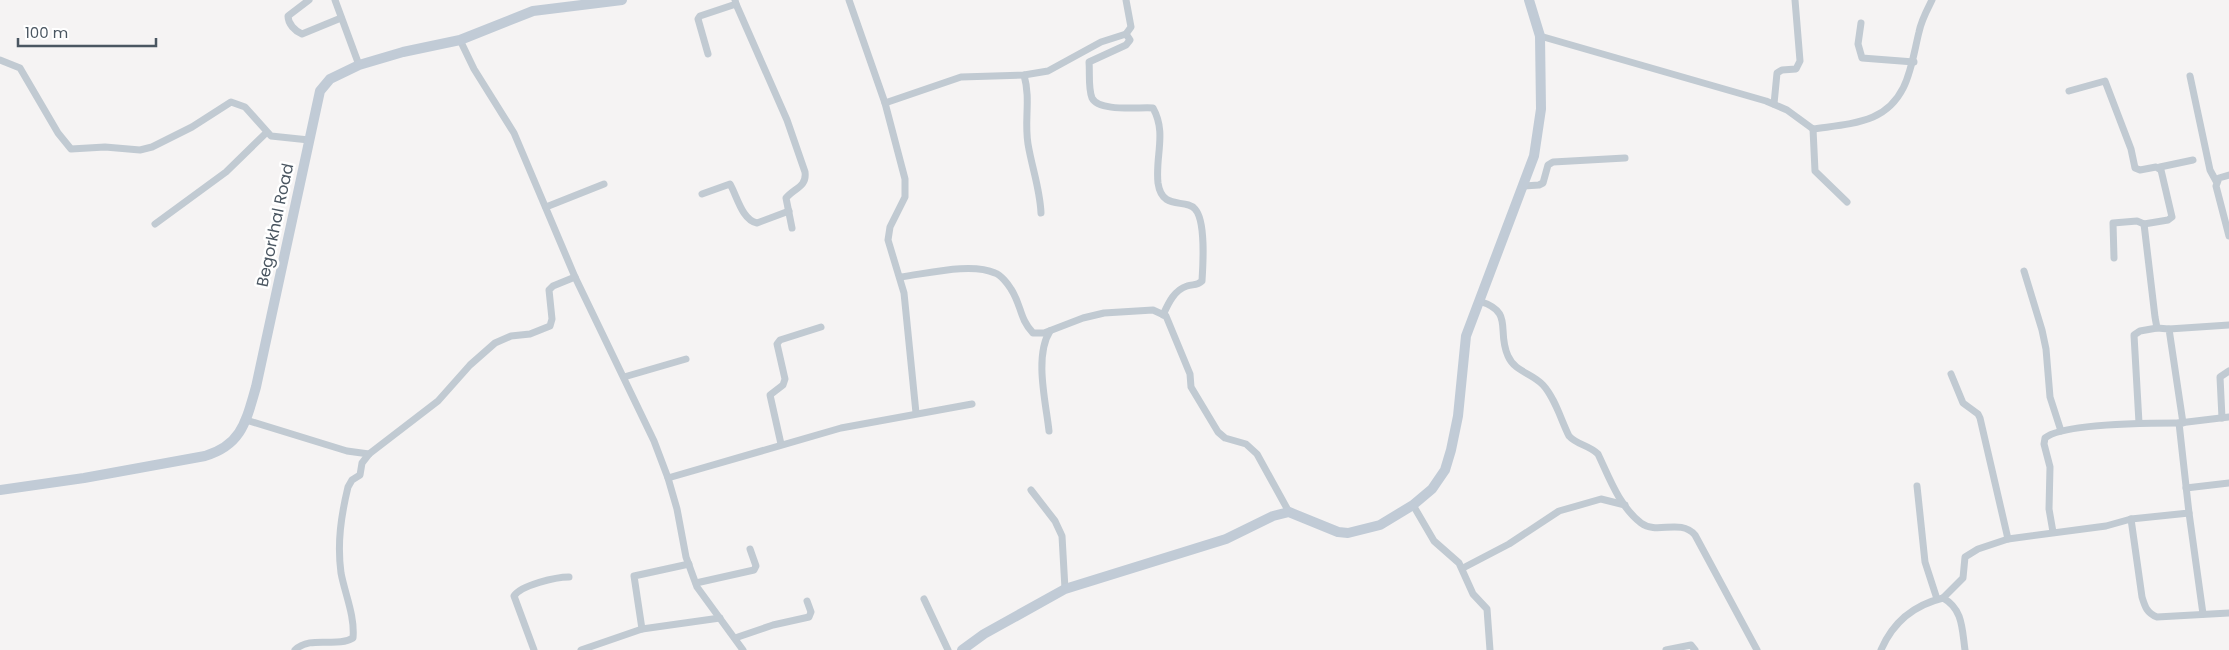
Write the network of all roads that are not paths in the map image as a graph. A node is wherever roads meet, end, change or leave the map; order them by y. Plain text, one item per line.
1 (309, 0) edge
2 (335, 0) edge
3 (532, 0) edge
4 (622, 0) edge
5 (849, 0) edge
6 (1126, 0) edge
7 (1529, 0) edge
8 (1795, 0) edge
9 (1932, 0) edge
10 (735, 2) edge
11 (533, 11) junction
12 (341, 18) junction
13 (1861, 23) dead end
14 (1126, 34) junction
15 (1540, 36) junction
16 (460, 40) junction
17 (708, 54) dead end
18 (0, 60) edge
19 (1914, 62) junction
20 (359, 64) junction
21 (1024, 75) junction
22 (2190, 76) dead end
23 (2069, 91) dead end
24 (885, 103) junction
25 (1774, 104) junction
26 (1813, 129) junction
27 (266, 133) junction
28 (309, 140) junction
29 (1625, 158) dead end
30 (2193, 160) dead end
31 (2160, 167) junction
32 (2229, 175) edge
33 (2216, 181) junction
34 (604, 184) dead end
35 (1523, 186) junction
36 (702, 194) dead end
37 (1847, 202) dead end
38 (546, 207) junction
39 (789, 211) junction
40 (1042, 213) dead end
41 (155, 224) dead end
42 (2144, 224) junction
43 (792, 228) dead end
44 (2229, 236) edge
45 (2114, 258) dead end
46 (2024, 271) dead end
47 (575, 277) junction
48 (900, 277) junction
49 (1479, 301) junction
50 (1163, 315) junction
51 (2229, 325) edge
52 (821, 327) dead end
53 (2158, 328) junction
54 (2169, 329) junction
55 (1050, 330) junction
56 (686, 359) dead end
57 (2229, 372) edge
58 (1951, 374) dead end
59 (624, 377) junction
60 (972, 404) dead end
61 (916, 414) junction
62 (2225, 417) edge
63 (246, 420) junction
64 (2139, 423) junction
65 (2181, 423) junction
66 (2060, 431) junction
67 (1050, 432) dead end
68 (781, 444) junction
69 (369, 454) junction
70 (668, 478) junction
71 (2229, 483) edge
72 (1917, 486) dead end
73 (2186, 488) junction
74 (0, 490) edge
75 (1031, 490) dead end
76 (1413, 505) junction
77 (1625, 505) junction
78 (1288, 512) junction
79 (2189, 513) junction
80 (2131, 519) junction
81 (2053, 532) junction
82 (2008, 539) junction
83 (750, 549) dead end
84 (689, 564) junction
85 (1463, 568) junction
86 (569, 577) dead end
87 (696, 583) junction
88 (1065, 589) junction
89 (924, 599) dead end
90 (1940, 599) junction
91 (807, 601) dead end
92 (2229, 613) edge
93 (2203, 614) junction
94 (720, 618) junction
95 (642, 629) junction
96 (735, 638) junction
97 (295, 650) edge
98 (534, 650) edge
99 (581, 650) edge
100 (743, 650) edge
101 (948, 650) edge
102 (962, 650) edge
103 (1490, 650) edge
104 (1666, 650) edge
105 (1695, 650) edge
106 (1757, 650) edge
107 (1881, 650) edge
108 (1965, 650) edge

1 - 12 street
2 - 12 street
3 - 11 street
4 - 11 street, Begorkhal Road
5 - 24 street
6 - 14 street
7 - 15 street
8 - 25 street
9 - 19 street
10 - 17 street
10 - 39 street
11 - 16 street, Begorkhal Road
12 - 20 street
13 - 19 street
14 - 21 street
14 - 50 street
15 - 25 street
15 - 35 street
16 - 20 street, Begorkhal Road
16 - 38 street
18 - 27 street
19 - 26 street
20 - 28 street, Begorkhal Road
21 - 24 street
21 - 40 street
22 - 33 street
23 - 31 street
24 - 48 street
25 - 26 street
26 - 37 street
27 - 28 street
27 - 41 street
28 - 63 street, Begorkhal Road
29 - 35 street
30 - 31 street
31 - 42 street
32 - 33 street
33 - 44 street
34 - 38 street
35 - 49 street
36 - 39 street
38 - 47 street
39 - 43 street
42 - 45 street
42 - 53 street
46 - 66 street
47 - 59 street
47 - 69 street
48 - 55 street
48 - 61 street
49 - 76 street
49 - 77 street
50 - 55 street
50 - 78 street
51 - 54 street
52 - 68 street
53 - 54 street
53 - 64 street
54 - 65 street
55 - 67 street
56 - 59 street
57 - 62 street
58 - 82 street
59 - 70 street
60 - 61 street
61 - 68 street
62 - 65 street
63 - 69 street
63 - 74 street, Begorkhal Road
64 - 65 street
64 - 66 street
65 - 73 street
66 - 81 street
68 - 70 street
69 - 97 street
70 - 84 street
71 - 73 street
72 - 90 street
73 - 79 street
75 - 88 street
76 - 78 street
76 - 85 street
77 - 85 street
77 - 106 street
78 - 88 street
79 - 80 street
79 - 93 street
80 - 81 street
80 - 93 street
81 - 82 street
82 - 90 street
83 - 87 street
84 - 87 street
84 - 95 street
85 - 103 street
86 - 98 street
87 - 94 street
88 - 102 street
89 - 101 street
90 - 107 street
90 - 108 street
91 - 96 street
92 - 93 street
94 - 95 street
94 - 96 street
95 - 99 street
96 - 100 street
104 - 105 street

